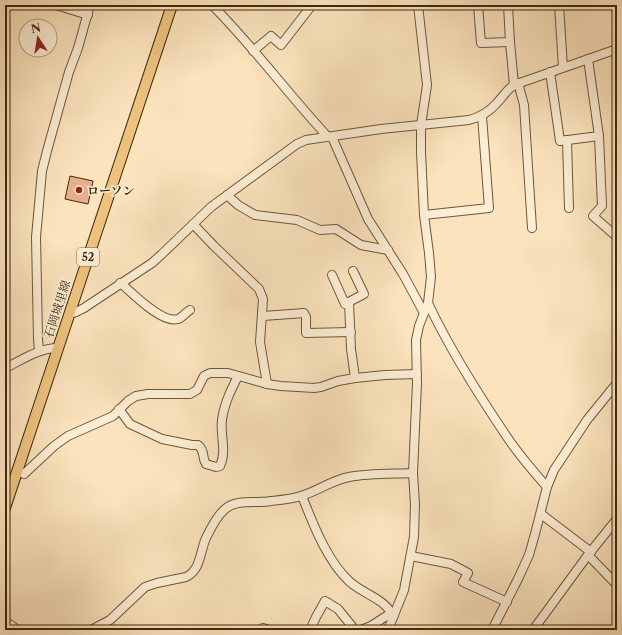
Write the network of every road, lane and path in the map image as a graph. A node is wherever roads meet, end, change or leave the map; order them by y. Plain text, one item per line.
1 (56, 5) edge
2 (90, 5) edge
3 (172, 5) edge
4 (212, 5) edge
5 (312, 5) edge
6 (418, 5) edge
7 (478, 5) edge
8 (508, 5) edge
9 (559, 5) edge
10 (88, 15) junction
11 (510, 42) junction
12 (617, 50) edge
13 (253, 51) junction
14 (588, 59) junction
15 (563, 67) junction
16 (550, 72) junction
17 (516, 84) junction
18 (482, 116) junction
19 (421, 125) junction
20 (599, 136) junction
21 (330, 137) junction
22 (567, 140) junction
23 (227, 195) junction
24 (570, 208) dead end
25 (424, 215) junction
26 (193, 224) junction
27 (532, 228) dead end
28 (617, 237) edge
29 (388, 250) junction
30 (353, 270) dead end
31 (332, 275) dead end
32 (120, 283) junction
33 (349, 302) junction
34 (428, 303) junction
35 (190, 310) dead end
36 (424, 313) junction
37 (70, 314) junction
38 (262, 316) junction
39 (351, 332) junction
40 (58, 348) junction
41 (39, 351) junction
42 (5, 368) edge
43 (417, 374) junction
44 (238, 376) junction
45 (355, 378) junction
46 (617, 383) edge
47 (267, 384) junction
48 (119, 409) junction
49 (413, 473) junction
50 (24, 474) dead end
51 (547, 487) junction
52 (302, 496) junction
53 (5, 508) edge
54 (541, 514) junction
55 (617, 519) edge
56 (590, 554) junction
57 (411, 556) junction
58 (617, 584) edge
59 (507, 602) junction
60 (392, 614) junction
61 (5, 621) edge
62 (18, 630) edge
63 (91, 630) edge
64 (310, 630) edge
65 (355, 630) edge
66 (361, 630) edge
67 (388, 630) edge
68 (492, 630) edge
69 (533, 630) edge

1 - 10 street
2 - 10 street
3 - 37 main road, 石岡城里線 / 52
4 - 13 street
5 - 13 street
6 - 19 street
7 - 11 street
8 - 11 street
9 - 15 street
10 - 41 street
11 - 17 street
12 - 14 street
13 - 21 street
14 - 15 street
14 - 20 street
15 - 16 street
16 - 17 street
16 - 22 street
17 - 18 street
17 - 27 street
18 - 19 street
18 - 25 street
19 - 21 street
19 - 25 street
20 - 22 street
20 - 28 street
21 - 23 street
21 - 29 street
22 - 24 street
23 - 26 street
23 - 29 street
25 - 34 street
26 - 32 street
26 - 38 street
29 - 36 street
30 - 33 street
31 - 33 street
32 - 35 street
32 - 37 street
33 - 39 street
34 - 36 street
34 - 51 street
36 - 43 street
37 - 40 main road, 石岡城里線 / 52
38 - 39 street
38 - 47 street
39 - 45 street
40 - 41 street
40 - 53 main road, 石岡城里線 / 52
41 - 42 street
43 - 45 street
43 - 49 street
44 - 47 street
44 - 48 street
44 - 48 street
45 - 47 street
46 - 51 street
48 - 50 street
49 - 52 street
49 - 57 street
51 - 54 street
52 - 60 street
52 - 63 street
54 - 56 street
54 - 59 street
55 - 56 street
56 - 58 street
56 - 69 street
57 - 59 street
57 - 60 street
59 - 68 street
60 - 66 street
60 - 67 street
61 - 62 street
64 - 65 street

